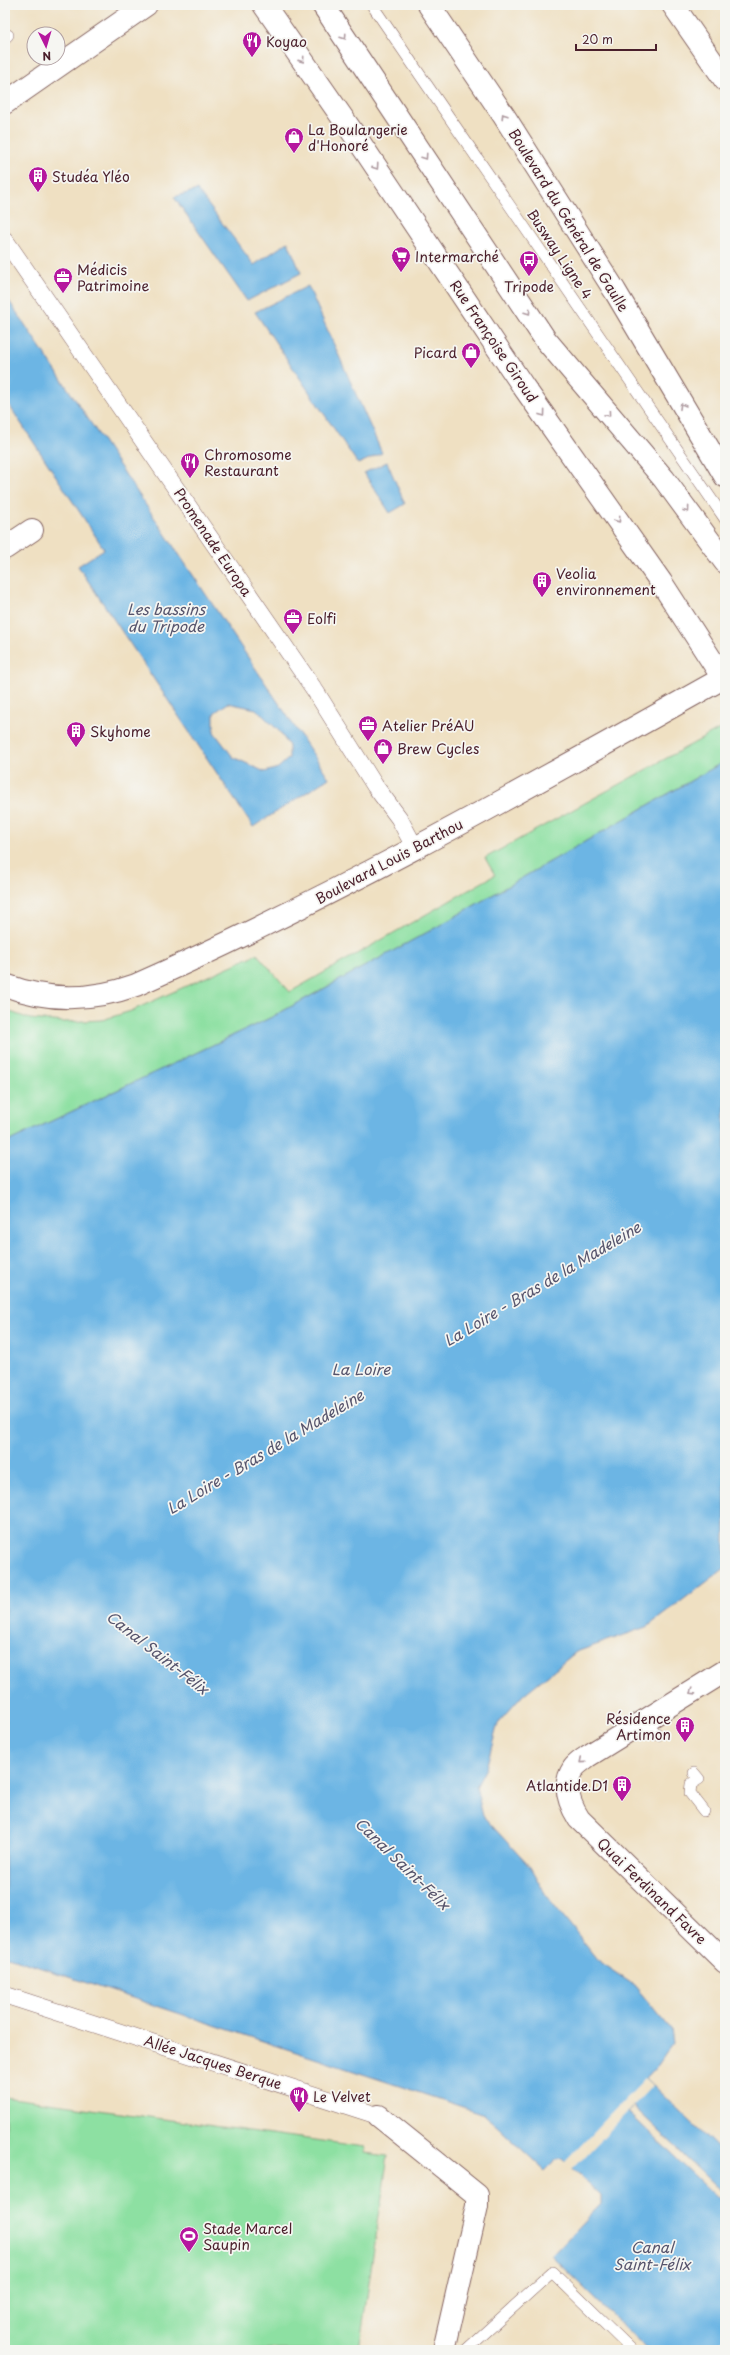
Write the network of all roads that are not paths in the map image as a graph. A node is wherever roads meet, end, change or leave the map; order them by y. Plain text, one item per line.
1 (146, 5) edge
2 (264, 5) edge
3 (323, 5) edge
4 (372, 5) edge
5 (429, 5) edge
6 (673, 5) edge
7 (725, 80) edge
8 (5, 103) edge
9 (5, 240) edge
10 (725, 476) edge
11 (725, 519) edge
12 (32, 530) dead end
13 (5, 548) edge
14 (725, 562) edge
15 (724, 677) edge
16 (415, 848) junction
17 (5, 985) edge
18 (725, 1671) edge
19 (694, 1773) dead end
20 (704, 1811) dead end
21 (725, 1962) edge
22 (5, 1995) edge
23 (379, 2116) joint
24 (444, 2350) edge
25 (466, 2350) edge
26 (632, 2350) edge

1 - 8 street
2 -> 15 street, Rue Françoise Giroud
3 -> 14 street
4 - 11 lane, Busway Ligne 4
10 -> 5 street, Boulevard du Général de Gaulle
6 - 7 street
9 - 16 street, Promenade Europa
12 - 13 street
15 - 16 street, Boulevard Louis Barthou
16 - 17 street, Boulevard Louis Barthou
18 -> 21 street, Quai Ferdinand Favre
19 - 20 lane
22 - 23 street, Allée Jacques Berque
23 - 24 street, Allée Jacques Berque
25 - 26 lane

